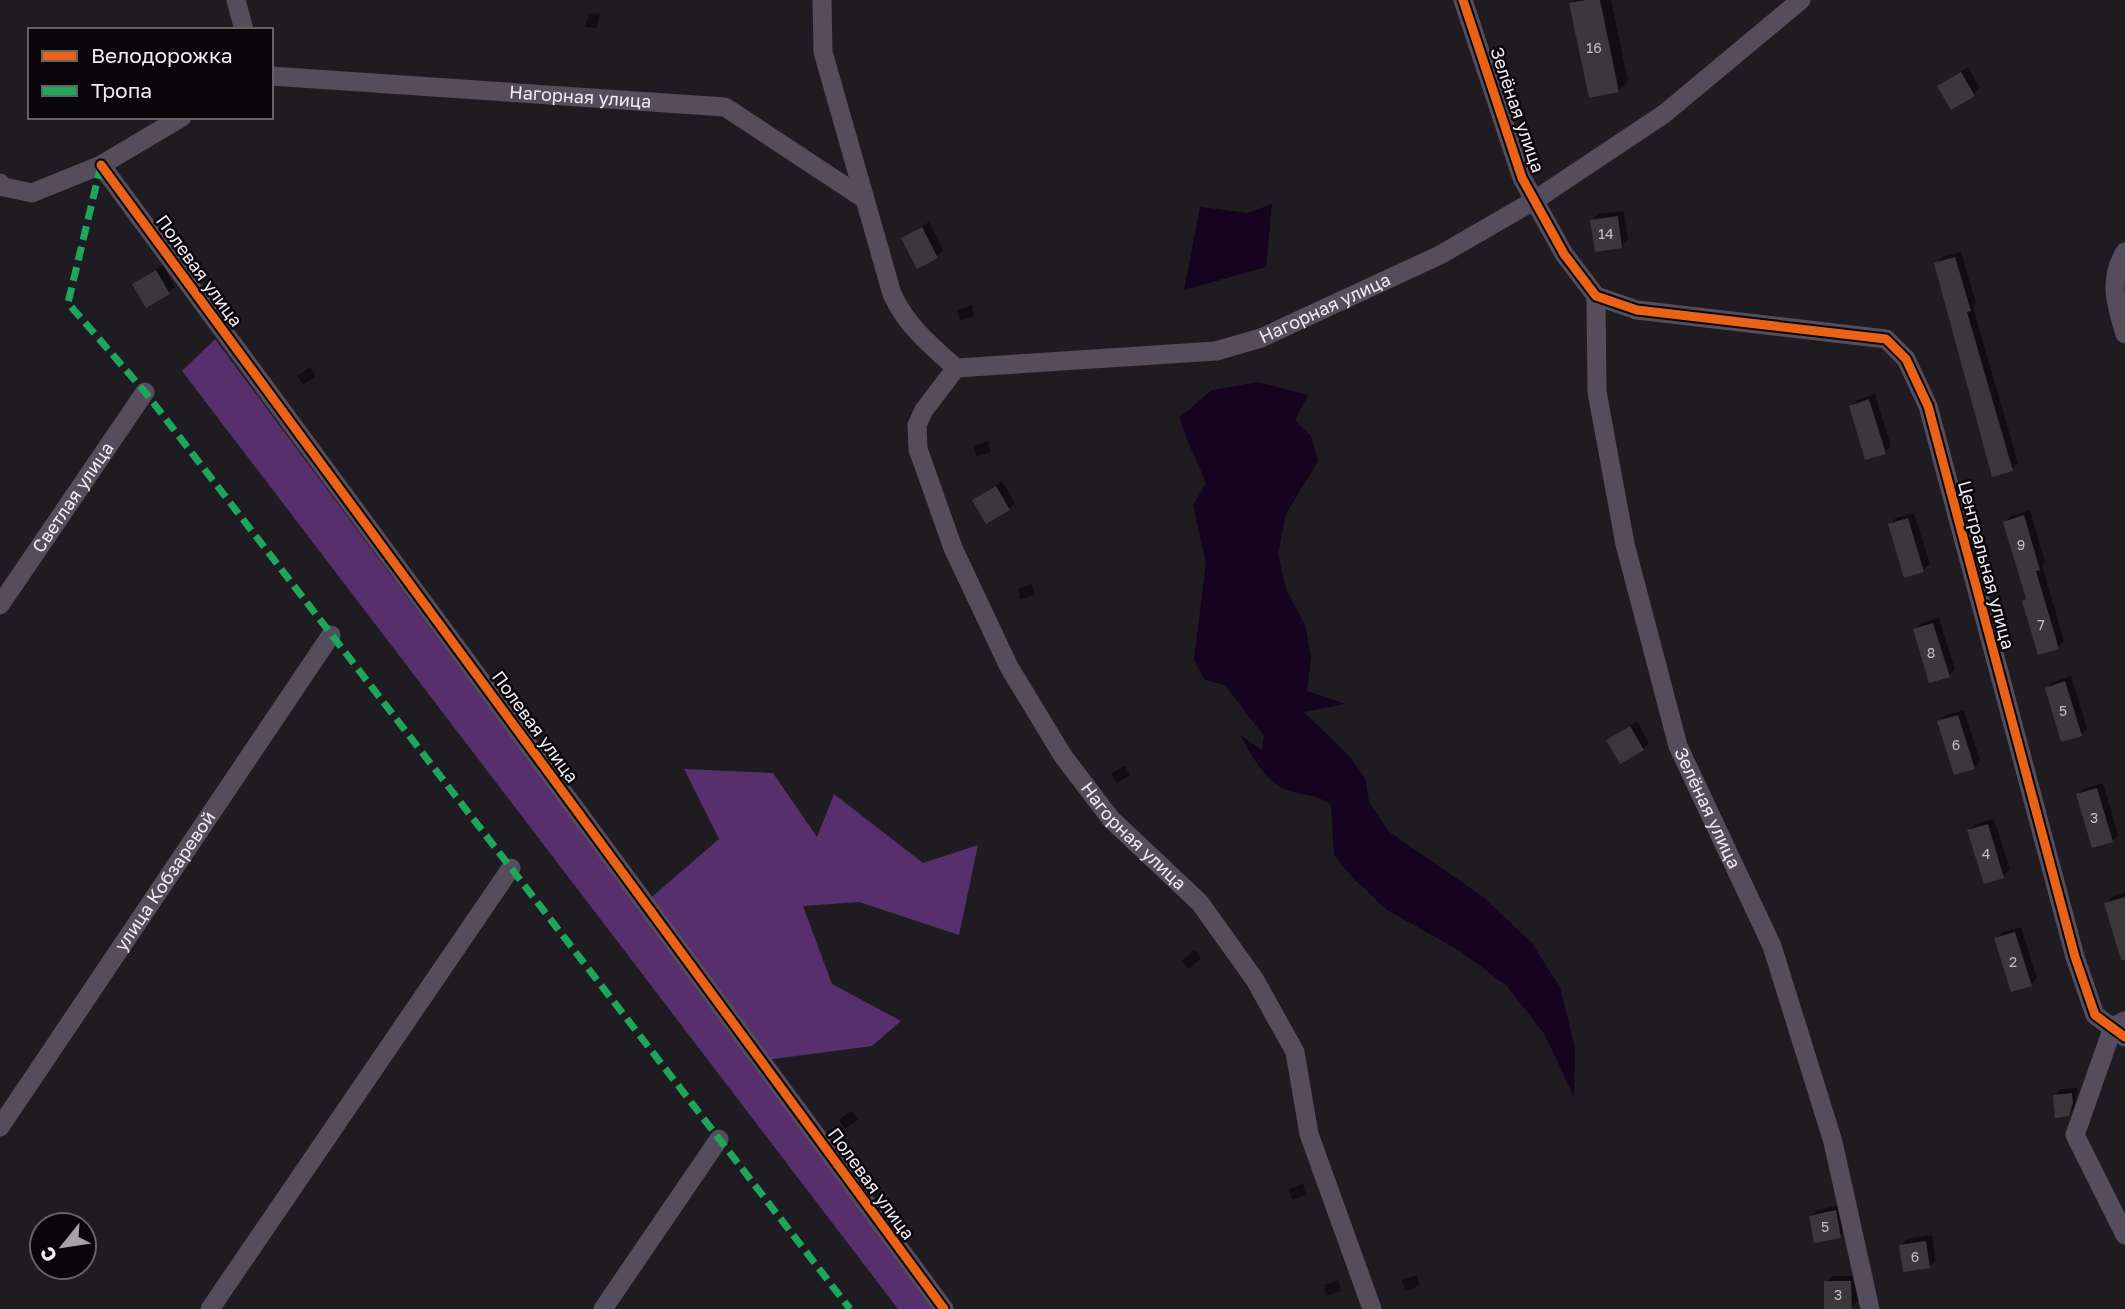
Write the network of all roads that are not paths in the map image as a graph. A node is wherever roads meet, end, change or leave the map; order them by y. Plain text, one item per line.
1 (236, 0) edge
2 (822, 0) edge
3 (1463, 0) edge
4 (1801, 0) edge
5 (243, 28) edge
6 (273, 76) edge
7 (179, 119) edge
8 (101, 165) junction
9 (0, 183) edge
10 (863, 198) junction
11 (1535, 200) junction
12 (2125, 252) edge
13 (1596, 296) junction
14 (2125, 334) edge
15 (956, 368) junction
16 (145, 392) dead end
17 (0, 605) edge
18 (331, 635) dead end
19 (510, 869) dead end
20 (2121, 1028) edge
21 (0, 1127) edge
22 (719, 1139) dead end
23 (2125, 1235) edge
24 (210, 1309) edge
25 (603, 1309) edge
26 (944, 1309) edge
27 (1372, 1309) edge
28 (1870, 1309) edge

1 - 5 street
2 - 10 street
3 - 11 street, Зелёная улица
4 - 11 street, Зелёная улица
6 - 10 street, Нагорная улица
7 - 8 street
8 - 9 street
8 - 26 street, Полевая улица
10 - 15 street
11 - 13 street, Зелёная улица
11 - 15 street, Нагорная улица
12 - 14 street
13 - 20 street, Центральная улица
13 - 28 street, Зелёная улица
15 - 27 street, Нагорная улица
16 - 17 street, Светлая улица
18 - 21 street, улица Кобзаревой
19 - 24 street
20 - 23 street
22 - 25 street

